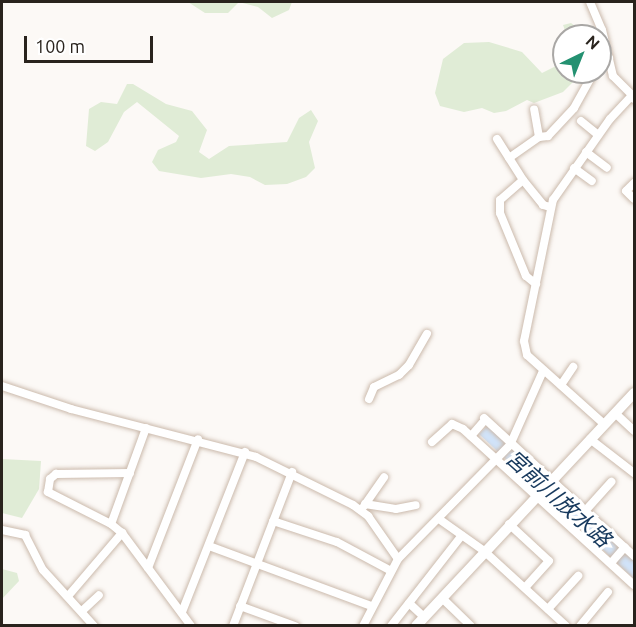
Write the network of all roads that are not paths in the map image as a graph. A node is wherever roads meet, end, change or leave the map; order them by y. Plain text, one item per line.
1 (590, 2) edge
2 (600, 24) edge
3 (612, 72) edge
4 (587, 84) edge
5 (634, 96) edge
6 (534, 109) dead end
7 (581, 121) dead end
8 (598, 135) junction
9 (539, 136) junction
10 (497, 139) dead end
11 (586, 152) junction
12 (509, 158) junction
13 (574, 168) junction
14 (607, 168) dead end
15 (523, 180) junction
16 (592, 181) dead end
17 (634, 183) edge
18 (634, 199) edge
19 (550, 207) junction
20 (536, 284) junction
21 (427, 334) dead end
22 (573, 367) dead end
23 (543, 371) junction
24 (561, 385) junction
25 (2, 386) edge
26 (634, 393) edge
27 (369, 399) dead end
28 (615, 413) junction
29 (604, 424) junction
30 (146, 428) junction
31 (634, 431) edge
32 (472, 435) junction
33 (198, 439) junction
34 (590, 439) junction
35 (432, 442) dead end
36 (511, 444) junction
37 (245, 452) junction
38 (499, 458) junction
39 (292, 472) junction
40 (130, 473) junction
41 (634, 473) edge
42 (384, 477) dead end
43 (550, 480) junction
44 (611, 482) dead end
45 (538, 493) junction
46 (416, 505) dead end
47 (363, 507) junction
48 (586, 510) junction
49 (439, 519) junction
50 (273, 520) junction
51 (111, 524) junction
52 (509, 524) junction
53 (2, 530) edge
54 (122, 533) junction
55 (462, 536) junction
56 (209, 546) junction
57 (625, 548) junction
58 (484, 551) junction
59 (634, 556) edge
60 (398, 559) junction
61 (612, 562) junction
62 (256, 565) junction
63 (148, 568) junction
64 (391, 571) junction
65 (578, 576) dead end
66 (634, 585) edge
67 (525, 588) junction
68 (608, 592) dead end
69 (69, 595) junction
70 (99, 596) dead end
71 (442, 598) junction
72 (409, 603) junction
73 (240, 606) junction
74 (371, 606) junction
75 (548, 609) junction
76 (82, 611) junction
77 (183, 612) junction
78 (419, 623) edge
79 (366, 624) edge
80 (94, 626) edge
81 (191, 626) edge
82 (233, 626) edge
83 (295, 626) edge
84 (391, 626) edge
85 (471, 626) edge
86 (566, 626) edge
87 (580, 626) edge

1 - 2 street
3 - 5 street
4 - 9 street
5 - 8 street
6 - 9 street
7 - 8 street
8 - 11 street
9 - 12 street
10 - 12 street
11 - 13 street
11 - 14 street
12 - 15 street
13 - 16 street
13 - 19 street
15 - 19 street
15 - 20 street
17 - 18 street
19 - 20 street
20 - 23 street
21 - 27 street
22 - 24 street
23 - 24 street
23 - 36 street
24 - 29 street
25 - 30 street
26 - 28 main road
28 - 29 main road
28 - 31 street
29 - 34 main road
30 - 33 street
30 - 40 street
32 - 35 street
32 - 36 street
32 - 38 street
33 - 37 street
33 - 63 street
34 - 41 street
34 - 43 main road
36 - 38 street
36 - 43 street
37 - 39 street
37 - 56 street
38 - 45 street
38 - 49 street
39 - 47 street
39 - 50 street
40 - 51 street
40 - 51 street
42 - 47 street
43 - 45 main road
43 - 48 street
44 - 48 street
45 - 52 main road
45 - 61 street
46 - 47 street
47 - 60 street
48 - 57 street
49 - 55 street
49 - 60 street
50 - 62 street
50 - 64 street
51 - 54 street
52 - 58 main road
52 - 67 street
53 - 69 street
54 - 63 street
54 - 69 street
55 - 58 street
55 - 72 street
56 - 62 street
56 - 77 street
57 - 59 street
57 - 61 street
58 - 67 street
58 - 71 main road
60 - 64 street
61 - 66 street
62 - 73 street
62 - 74 street
63 - 77 street
64 - 74 street
65 - 75 street
67 - 75 street
68 - 87 street
69 - 76 street
70 - 76 street
71 - 78 main road
71 - 85 street
72 - 78 street
72 - 84 street
73 - 82 street
73 - 83 street
74 - 79 street
75 - 86 street
76 - 80 street
77 - 81 street

